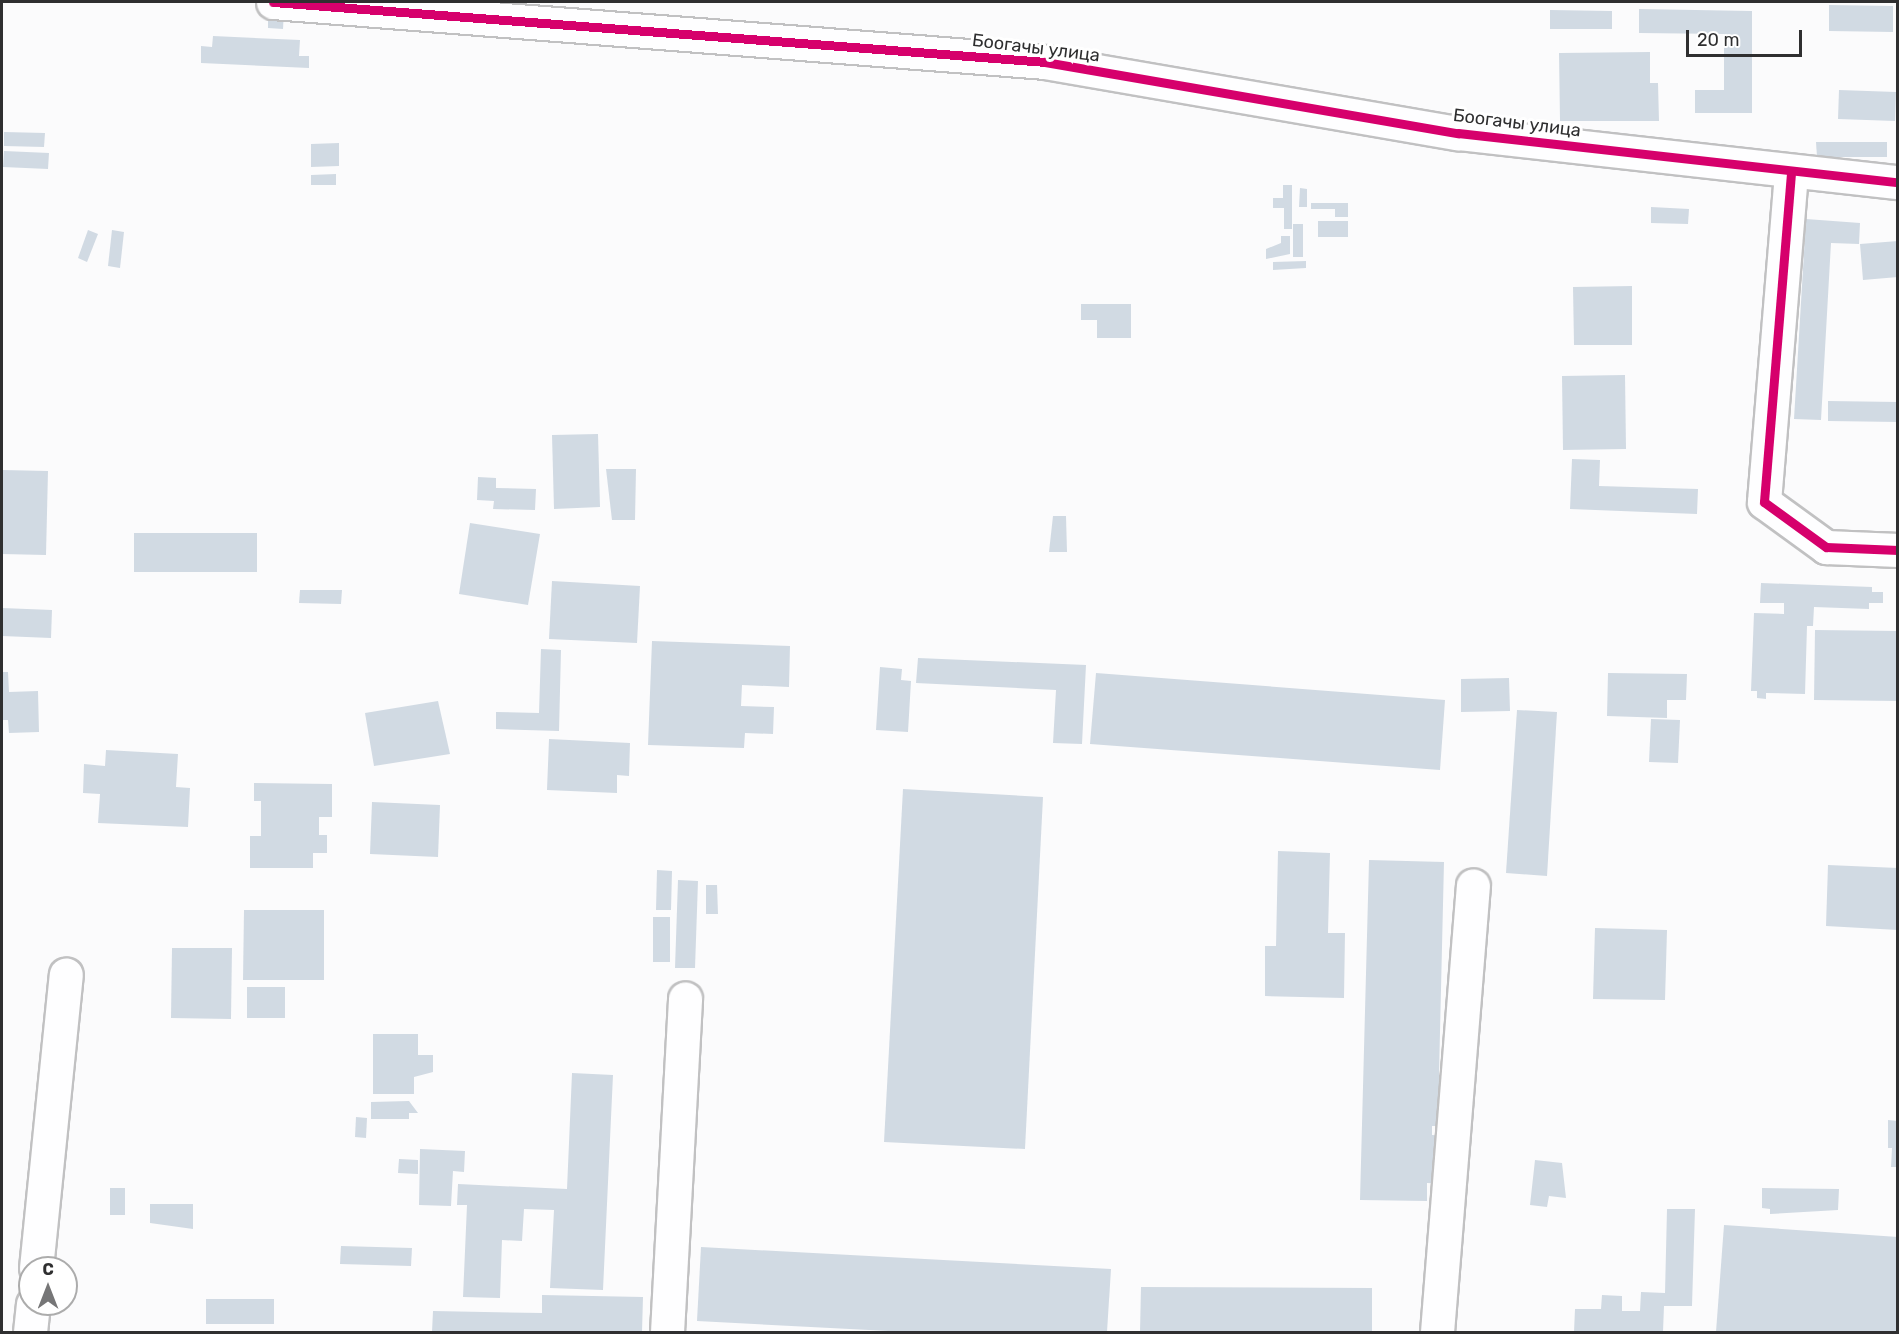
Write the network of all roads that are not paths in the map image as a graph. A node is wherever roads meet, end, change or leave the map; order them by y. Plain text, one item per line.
1 (273, 2) edge
2 (1791, 173) junction
3 (1898, 182) edge
4 (1898, 550) edge
5 (1473, 885) dead end
6 (66, 975) dead end
7 (685, 998) dead end
8 (37, 1256) edge
9 (32, 1316) edge
10 (30, 1332) edge
11 (667, 1332) edge
12 (1437, 1332) edge

1 - 2 street, Боогачы улица
2 - 3 street, Боогачы улица
2 - 4 street
5 - 12 street
6 - 8 street
7 - 11 street
9 - 10 street

